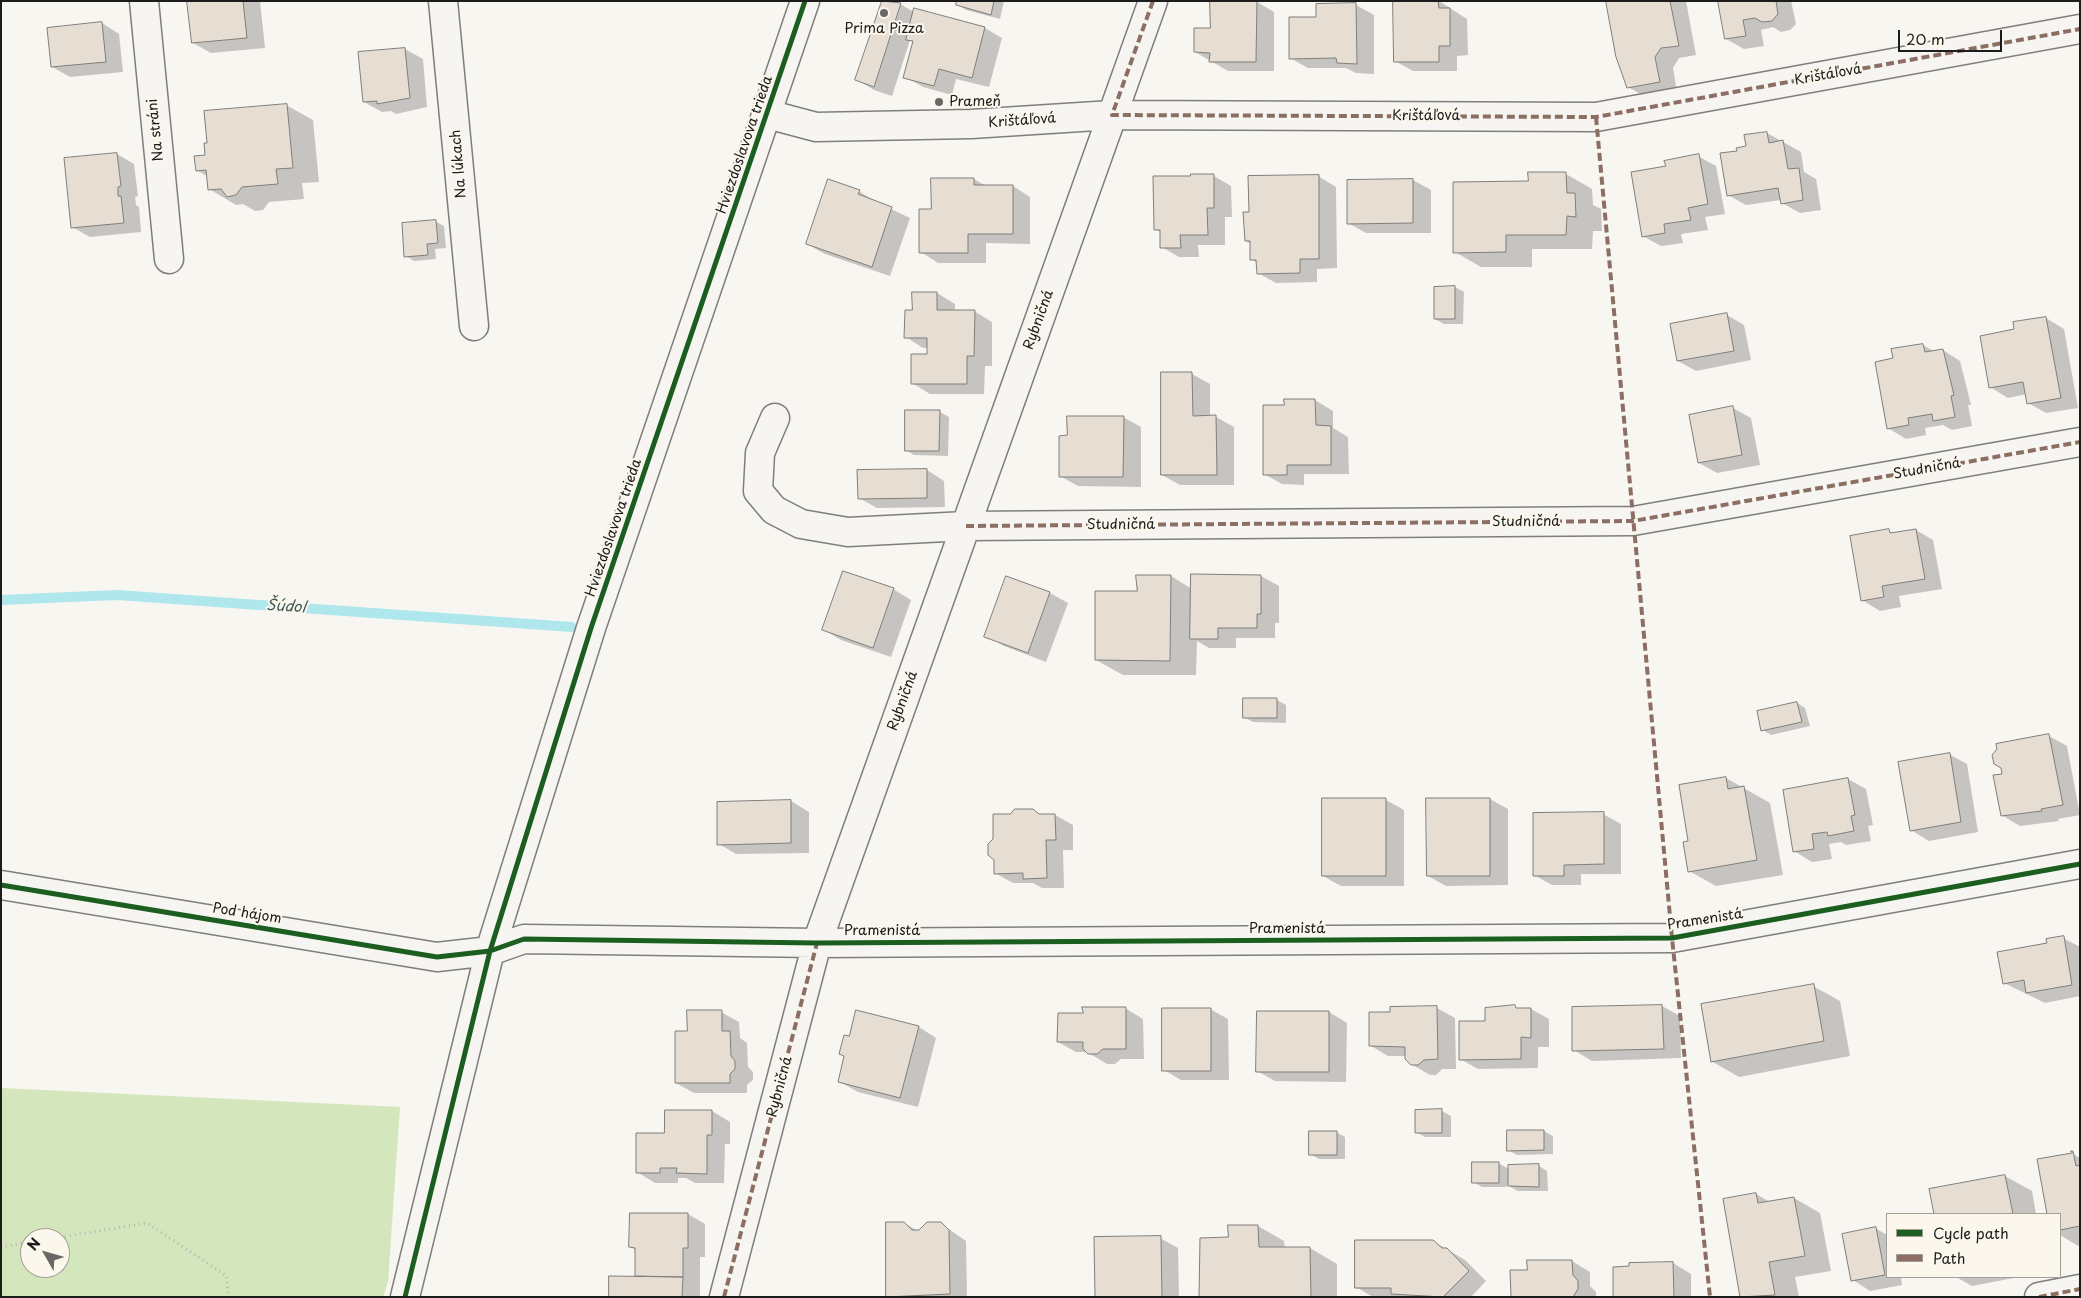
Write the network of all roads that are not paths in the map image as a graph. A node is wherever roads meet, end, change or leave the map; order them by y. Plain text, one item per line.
1 (144, 1) edge
2 (443, 1) edge
3 (805, 1) edge
4 (1153, 1) edge
5 (2080, 29) edge
6 (767, 114) junction
7 (1112, 115) junction
8 (169, 259) dead end
9 (474, 326) dead end
10 (775, 418) dead end
11 (2080, 442) edge
12 (966, 526) junction
13 (2080, 864) edge
14 (1, 885) edge
15 (818, 942) junction
16 (490, 951) junction
17 (2080, 1289) edge
18 (405, 1297) edge
19 (724, 1297) edge
20 (2039, 1297) edge

1 - 8 street, Na stráni
2 - 9 street, Na lúkach
3 - 6 street, Hviezdoslavova trieda
4 - 7 street, Rybničná
5 - 7 street, Krištáľová
6 - 7 street, Krištáľová
6 - 16 street, Hviezdoslavova trieda
7 - 12 street, Rybničná
10 - 12 street, Studničná
11 - 12 street, Studničná
12 - 15 street, Rybničná
13 - 15 street, Pramenistá
14 - 16 street, Pod hájom
15 - 16 street, Pramenistá
15 - 19 street, Rybničná
16 - 18 street, Hviezdoslavova trieda
17 - 20 street

